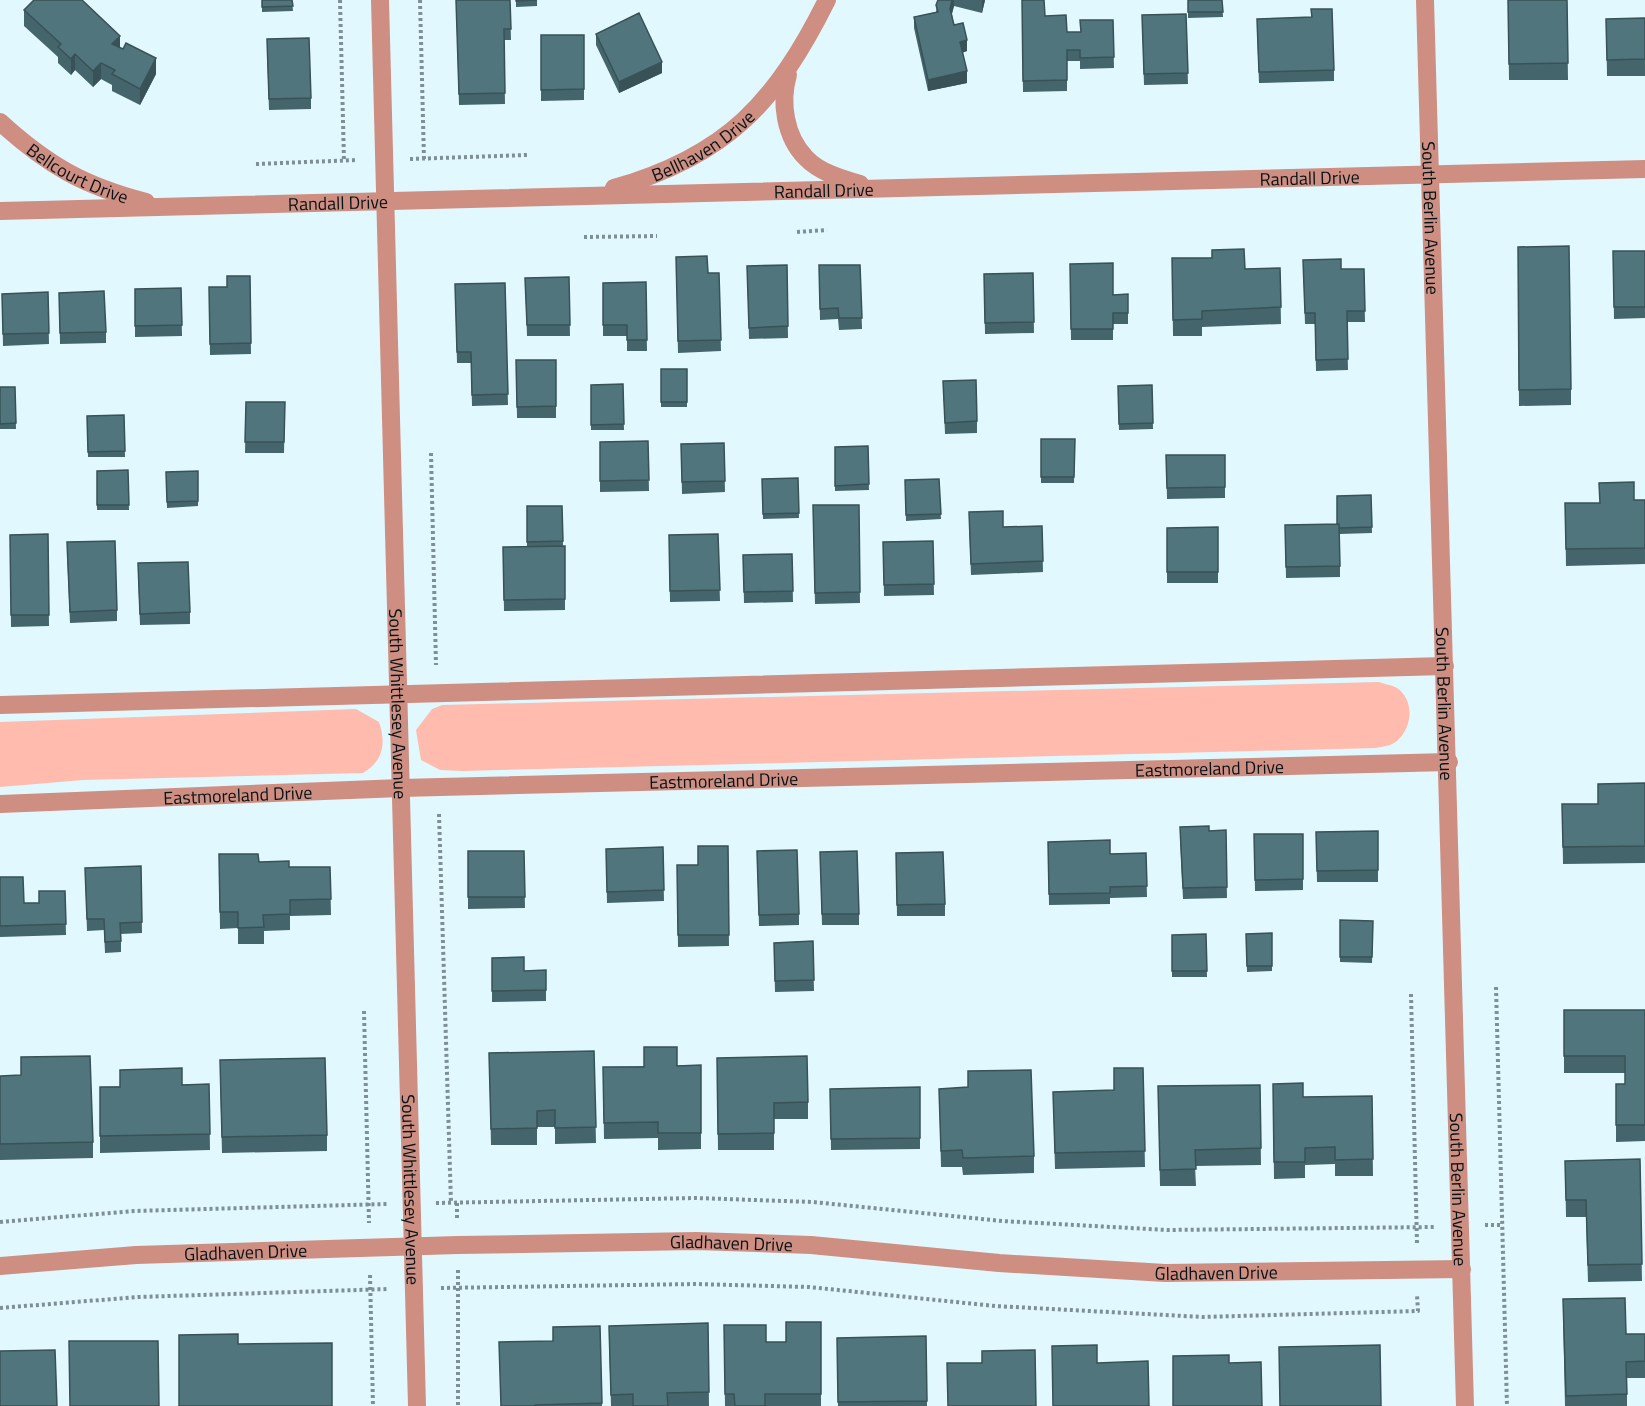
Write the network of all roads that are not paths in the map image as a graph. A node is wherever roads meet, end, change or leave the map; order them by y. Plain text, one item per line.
1 (380, 0) edge
2 (827, 0) edge
3 (1425, 0) edge
4 (796, 57) junction
5 (0, 122) edge
6 (1645, 169) edge
7 (1430, 174) junction
8 (875, 188) junction
9 (583, 196) junction
10 (384, 202) junction
11 (167, 207) junction
12 (0, 211) edge
13 (1445, 666) junction
14 (397, 694) junction
15 (0, 705) edge
16 (1449, 762) junction
17 (400, 788) junction
18 (0, 804) edge
19 (414, 1246) junction
20 (0, 1266) edge
21 (1461, 1269) junction
22 (417, 1406) edge
23 (1466, 1406) edge

1 - 10 street, South Whittlesey Avenue
2 - 4 street, Bellhaven Drive
3 - 7 street, South Berlin Avenue
4 - 8 street, Bellhaven Drive
4 - 9 street, Bellhaven Drive
5 - 11 street, Bellcourt Drive
6 - 7 street, Randall Drive
7 - 8 street, Randall Drive
7 - 13 street, South Berlin Avenue
8 - 9 street, Randall Drive
9 - 10 street, Randall Drive
10 - 11 street, Randall Drive
10 - 14 street, South Whittlesey Avenue
11 - 12 street, Randall Drive
13 - 14 street
13 - 16 street, South Berlin Avenue
14 - 15 street
14 - 17 street, South Whittlesey Avenue
16 - 17 street, Eastmoreland Drive
16 - 21 street, South Berlin Avenue
17 - 18 street, Eastmoreland Drive
17 - 19 street, South Whittlesey Avenue
19 - 20 street, Gladhaven Drive
19 - 21 street, Gladhaven Drive
19 - 22 street, South Whittlesey Avenue
21 - 23 street, South Berlin Avenue

